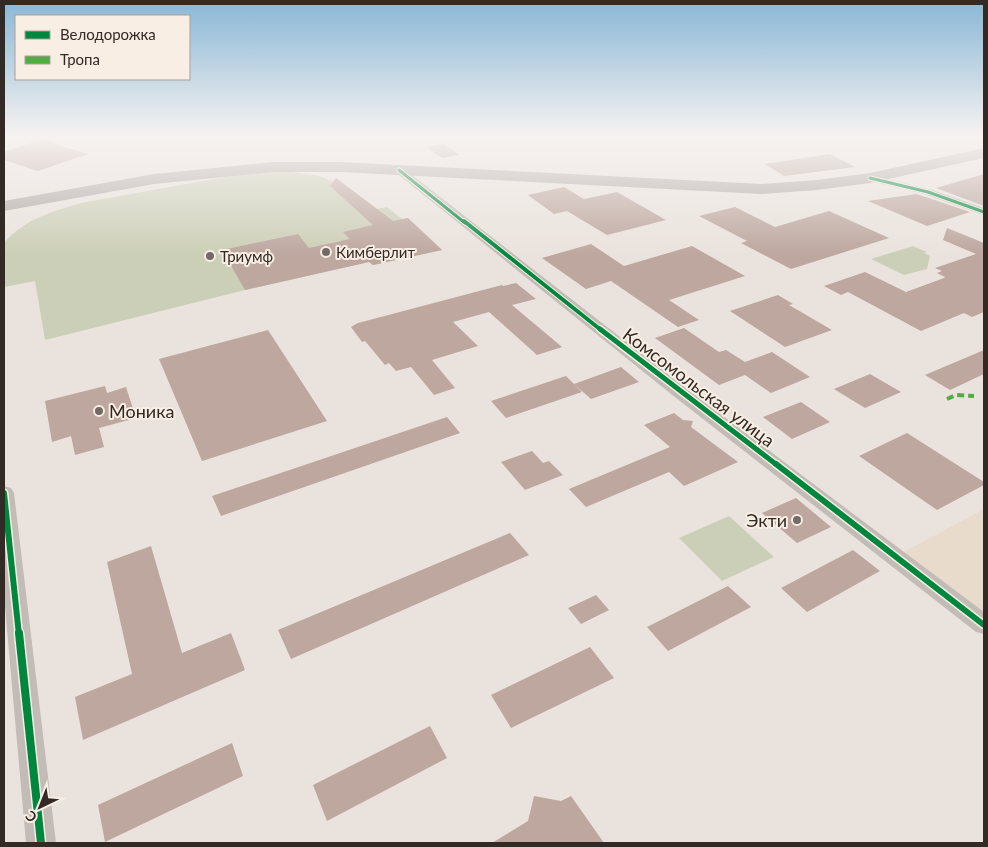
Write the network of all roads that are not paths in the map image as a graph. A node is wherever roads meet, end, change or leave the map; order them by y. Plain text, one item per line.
1 (188, 176) edge
2 (406, 176) edge
3 (499, 176) edge
4 (881, 176) edge
5 (870, 178) junction
6 (4, 206) edge
7 (984, 212) edge
8 (4, 493) edge
9 (984, 625) edge
10 (41, 843) edge

1 - 6 main road
2 - 9 street, Комсомольская улица
3 - 5 main road
4 - 5 main road
5 - 7 street
8 - 10 street

